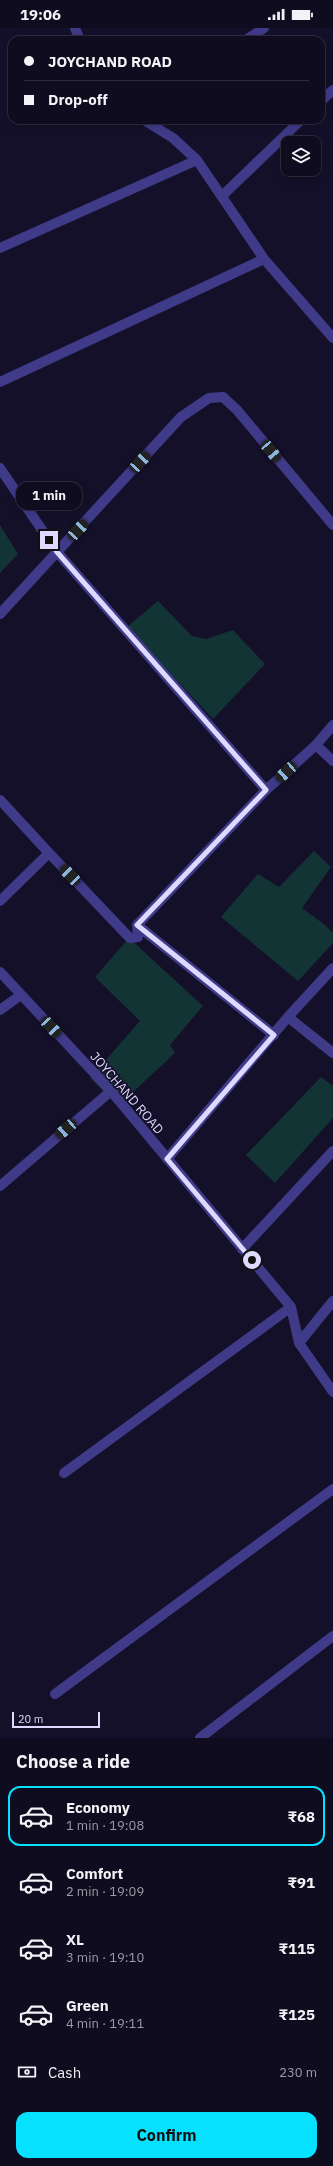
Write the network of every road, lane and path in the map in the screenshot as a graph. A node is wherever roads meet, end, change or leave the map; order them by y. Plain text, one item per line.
1 (264, 28) edge
2 (252, 36) edge
3 (333, 90) edge
4 (325, 97) edge
5 (150, 124) edge
6 (297, 124) edge
7 (197, 160) junction
8 (222, 196) junction
9 (0, 248) edge
10 (264, 259) junction
11 (333, 338) edge
12 (0, 382) edge
13 (0, 468) edge
14 (333, 525) edge
15 (57, 552) junction
16 (0, 614) edge
17 (333, 725) edge
18 (316, 745) junction
19 (333, 761) edge
20 (266, 790) junction
21 (0, 800) edge
22 (49, 853) junction
23 (0, 902) edge
24 (137, 925) junction
25 (333, 968) edge
26 (0, 972) edge
27 (21, 995) junction
28 (0, 1010) edge
29 (288, 1017) junction
30 (274, 1035) junction
31 (333, 1053) edge
32 (111, 1091) junction
33 (333, 1151) edge
34 (167, 1159) junction
35 (0, 1186) edge
36 (242, 1249) junction
37 (333, 1301) edge
38 (291, 1307) junction
39 (299, 1343) junction
40 (333, 1392) edge
41 (64, 1473) dead end
42 (333, 1489) edge
43 (333, 1636) edge
44 (56, 1694) dead end
45 (200, 1738) edge

1 - 2 street
3 - 4 street
5 - 7 street
6 - 8 street
7 - 8 street
7 - 9 street
8 - 10 street
10 - 11 street
10 - 12 street
13 - 15 street
14 - 15 street
15 - 16 street
15 - 20 street
17 - 18 street
18 - 19 street
18 - 20 street
20 - 24 street
21 - 22 street
22 - 23 street
22 - 24 street
24 - 30 street
25 - 29 street
26 - 27 street, JOYCHAND ROAD
27 - 28 street
27 - 32 street, JOYCHAND ROAD
29 - 30 street
29 - 31 street
30 - 34 street
32 - 34 street, JOYCHAND ROAD
32 - 35 street
33 - 36 street
34 - 36 street, JOYCHAND ROAD
36 - 38 street, JOYCHAND ROAD
37 - 39 street
38 - 39 street, JOYCHAND ROAD
38 - 41 street
39 - 40 street
42 - 44 street
43 - 45 street

